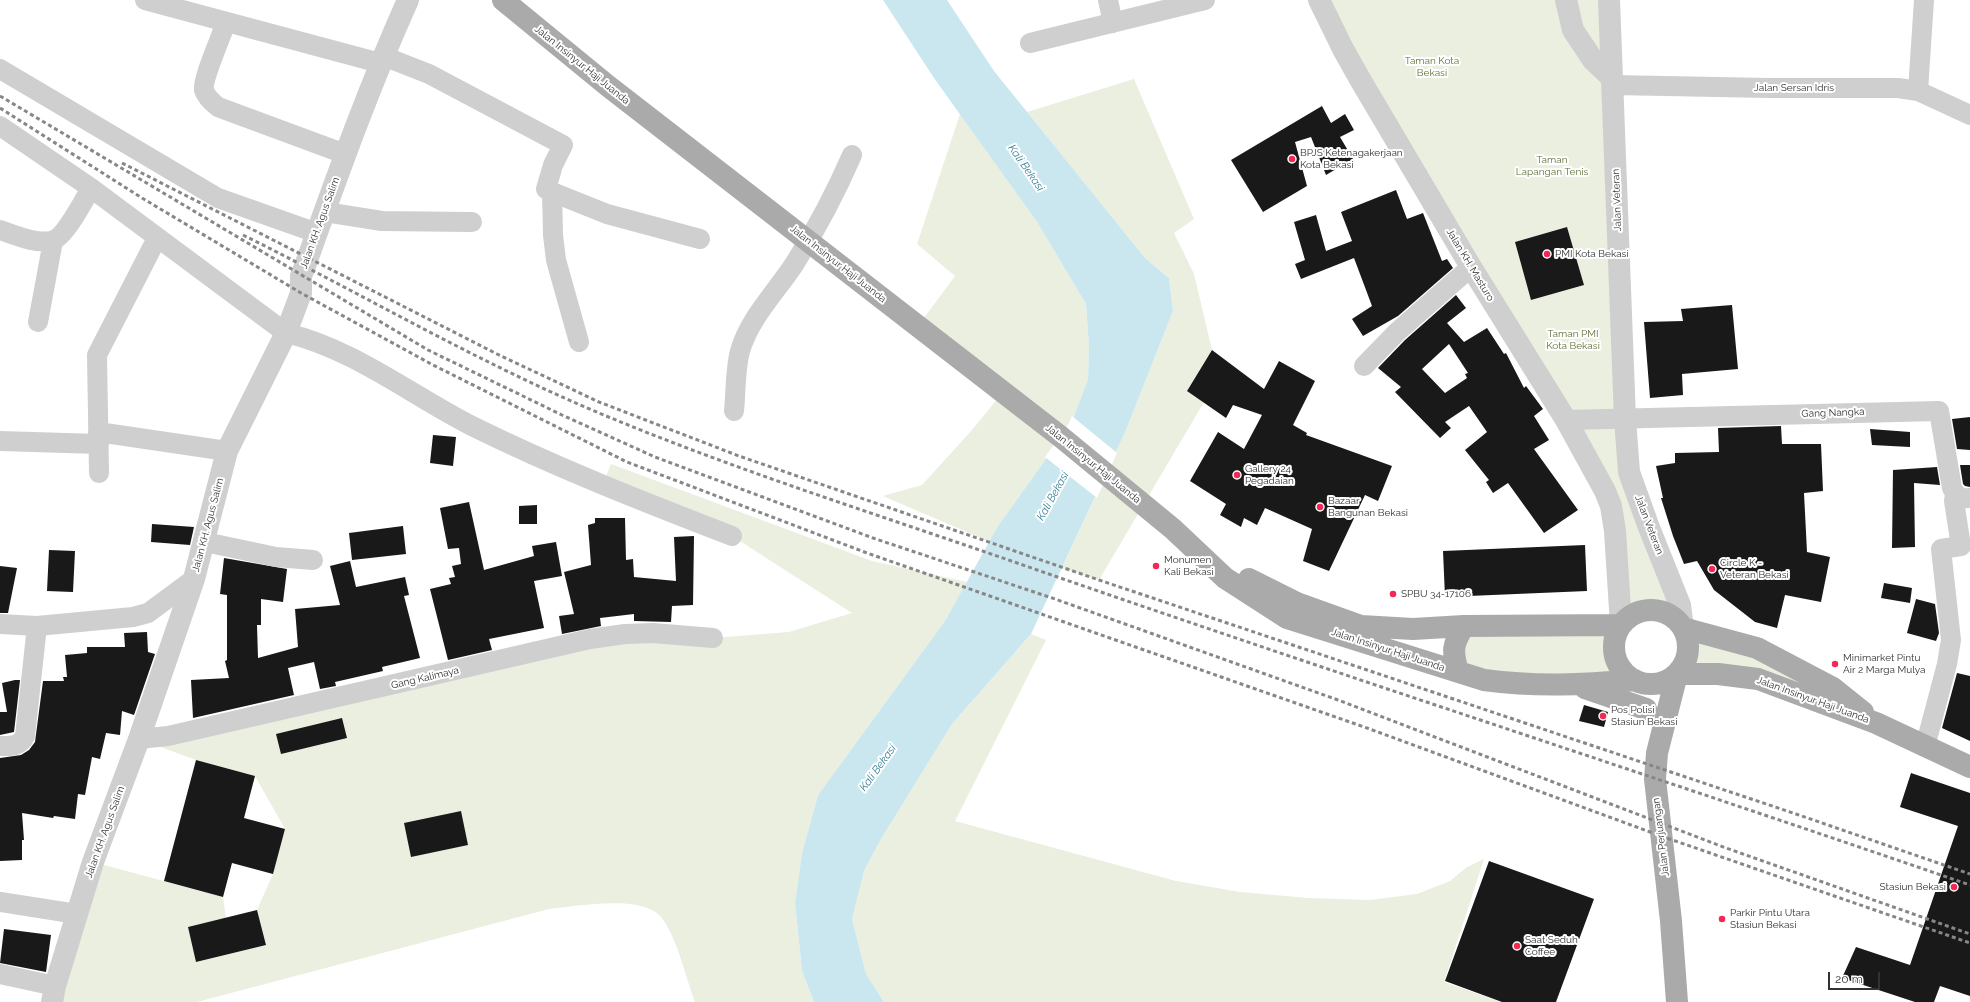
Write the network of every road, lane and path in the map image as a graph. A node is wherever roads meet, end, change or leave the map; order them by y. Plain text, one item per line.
1 (145, 0) edge
2 (408, 0) edge
3 (502, 0) edge
4 (1108, 0) edge
5 (1204, 0) edge
6 (1319, 0) edge
7 (1566, 0) edge
8 (1609, 0) edge
9 (1924, 0) edge
10 (1173, 4) edge
11 (226, 22) junction
12 (1113, 23) junction
13 (1030, 43) dead end
14 (381, 60) junction
15 (0, 70) edge
16 (1612, 81) junction
17 (1918, 91) junction
18 (1970, 115) edge
19 (0, 126) edge
20 (345, 154) junction
21 (852, 155) dead end
22 (91, 188) junction
23 (552, 192) junction
24 (325, 212) junction
25 (472, 222) dead end
26 (0, 230) edge
27 (317, 233) junction
28 (158, 238) junction
29 (700, 239) dead end
30 (53, 241) junction
31 (808, 241) junction
32 (1471, 267) junction
33 (38, 322) dead end
34 (286, 333) junction
35 (580, 342) dead end
36 (1364, 366) dead end
37 (734, 411) dead end
38 (1625, 419) junction
39 (1566, 420) junction
40 (98, 438) junction
41 (0, 441) edge
42 (227, 451) junction
43 (99, 473) dead end
44 (1963, 496) edge
45 (1648, 525) junction
46 (1173, 529) junction
47 (1615, 531) junction
48 (732, 536) dead end
49 (204, 542) junction
50 (313, 560) dead end
51 (194, 579) junction
52 (148, 613) junction
53 (0, 624) edge
54 (1621, 625) junction
55 (37, 626) junction
56 (177, 626) junction
57 (1464, 626) junction
58 (1683, 628) junction
59 (713, 638) dead end
60 (1458, 672) junction
61 (1677, 674) junction
62 (1637, 681) junction
63 (1577, 686) junction
64 (1646, 709) junction
65 (1876, 723) junction
66 (139, 739) junction
67 (0, 746) edge
68 (1925, 747) junction
69 (1657, 752) junction
70 (1970, 767) edge
71 (0, 902) edge
72 (77, 914) junction
73 (0, 974) edge
74 (54, 994) edge
75 (1676, 1002) edge

1 - 11 street
2 - 14 street, Jalan KH. Agus Salim
3 - 31 main road, Jalan Insinyur Haji Juanda
4 - 12 street
5 - 10 street
6 - 32 street, Jalan KH. Masturo
7 - 16 street
8 - 16 street, Jalan Veteran
9 - 17 street
10 - 12 street
11 - 14 street
11 - 20 street
12 - 13 street
14 - 20 street, Jalan KH. Agus Salim
14 - 23 street
15 - 27 street
16 - 17 street, Jalan Sersan Idris
16 - 38 street, Jalan Veteran
17 - 18 street, Jalan Sersan Idris
19 - 22 street
20 - 24 street, Jalan KH. Agus Salim
21 - 31 street
22 - 28 street
22 - 30 street
23 - 29 street
23 - 35 street
24 - 25 street
24 - 27 street, Jalan KH. Agus Salim
26 - 30 street
27 - 34 street, Jalan KH. Agus Salim
28 - 34 street
28 - 40 street
30 - 33 street
31 - 37 street
31 - 46 main road, Jalan Insinyur Haji Juanda
32 - 36 street
32 - 39 street, Jalan KH. Masturo
34 - 42 street, Jalan KH. Agus Salim
34 - 48 street
38 - 39 street
38 - 44 street, Gang Nangka
38 - 45 street, Jalan Veteran
39 - 47 street, Jalan KH. Masturo
40 - 41 street
40 - 42 street
40 - 43 street
42 - 49 street, Jalan KH. Agus Salim
44 - 68 street
45 - 47 street
45 - 58 street, Jalan Veteran
46 - 57 main road, Jalan Insinyur Haji Juanda
46 - 60 main road, Jalan Insinyur Haji Juanda
47 - 54 street, Jalan KH. Masturo
49 - 50 street
49 - 51 street, Jalan KH. Agus Salim
51 - 52 street
51 - 56 street, Jalan KH. Agus Salim
52 - 55 street
52 - 56 street
53 - 55 street
54 - 57 main road, Jalan Insinyur Haji Juanda
54 - 58 main road
54 - 62 main road
55 - 67 street
56 - 66 street, Jalan KH. Agus Salim
57 - 60 main road
58 - 61 main road
58 - 65 main road, Jalan Insinyur Haji Juanda
59 - 66 street, Gang Kalimaya
60 - 63 main road, Jalan Insinyur Haji Juanda
61 - 62 main road
61 - 65 main road, Jalan Insinyur Haji Juanda
61 - 69 main road, Jalan Perjuangan
62 - 63 main road, Jalan Insinyur Haji Juanda
62 - 64 main road
63 - 64 main road
64 - 69 main road
65 - 68 main road, Jalan Insinyur Haji Juanda
66 - 72 street, Jalan KH. Agus Salim
68 - 70 main road, Jalan Insinyur Haji Juanda
69 - 75 main road, Jalan Perjuangan
71 - 72 street
72 - 74 street, Jalan KH. Agus Salim
73 - 74 street

